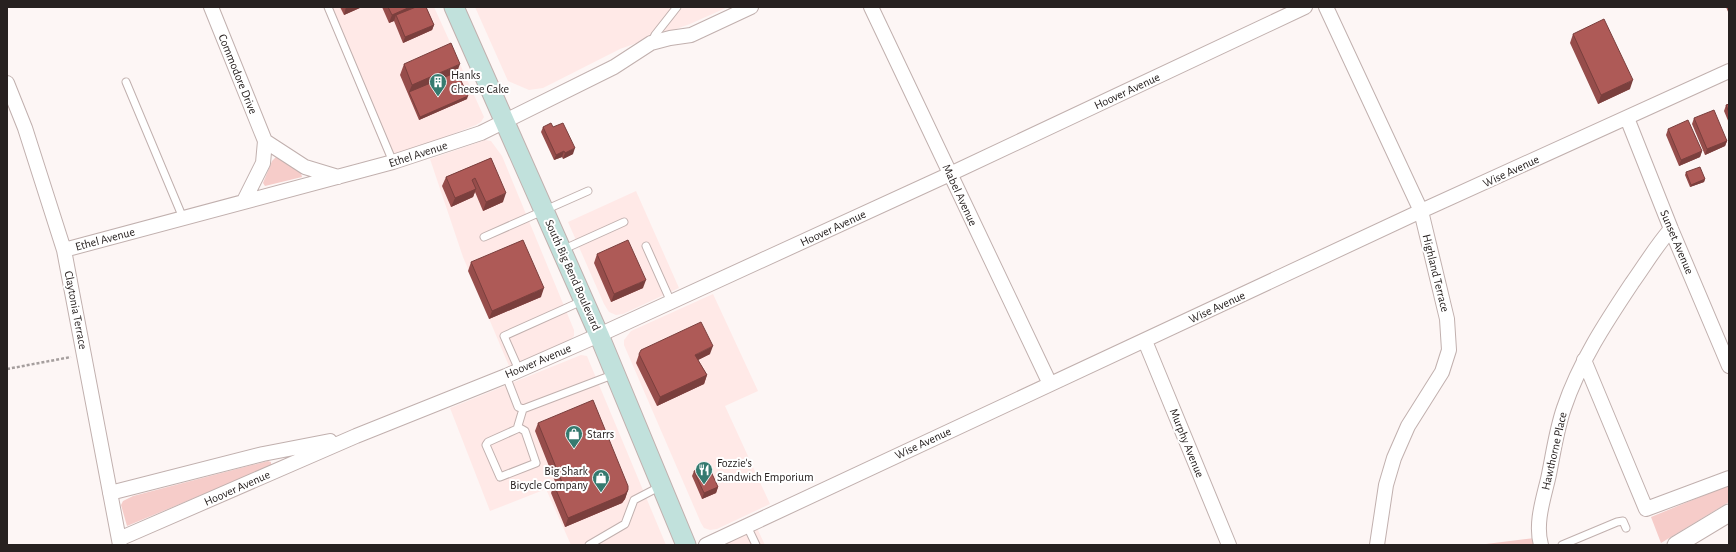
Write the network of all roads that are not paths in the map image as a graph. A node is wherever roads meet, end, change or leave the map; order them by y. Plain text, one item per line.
1 (211, 7) edge
2 (328, 7) edge
3 (454, 7) edge
4 (677, 7) edge
5 (751, 7) edge
6 (871, 7) edge
7 (1305, 7) edge
8 (1326, 7) edge
9 (651, 43) junction
10 (1729, 72) edge
11 (126, 82) dead end
12 (7, 83) edge
13 (1627, 118) junction
14 (505, 121) junction
15 (265, 141) junction
16 (394, 162) junction
17 (950, 174) junction
18 (338, 177) junction
19 (588, 191) dead end
20 (244, 201) junction
21 (545, 211) junction
22 (1421, 211) junction
23 (183, 218) junction
24 (624, 222) dead end
25 (1671, 229) junction
26 (484, 237) dead end
27 (646, 246) dead end
28 (64, 250) junction
29 (562, 250) junction
30 (584, 300) junction
31 (671, 302) junction
32 (600, 335) junction
33 (1145, 341) junction
34 (1584, 360) junction
35 (1729, 366) edge
36 (519, 370) junction
37 (615, 374) junction
38 (506, 376) junction
39 (1050, 384) junction
40 (523, 409) junction
41 (518, 427) junction
42 (356, 436) junction
43 (1729, 478) edge
44 (661, 486) junction
45 (110, 493) junction
46 (1729, 513) edge
47 (747, 526) junction
48 (1626, 528) dead end
49 (120, 542) edge
50 (589, 545) edge
51 (686, 545) edge
52 (706, 545) edge
53 (756, 545) edge
54 (1229, 545) edge
55 (1377, 545) edge
56 (1541, 545) edge
57 (1562, 545) edge
58 (1676, 545) edge

1 - 15 street, Commodore Drive
2 - 16 lane
3 - 14 main road, South Big Bend Boulevard
4 - 9 lane
5 - 9 street, Ethel Avenue
6 - 17 street, Mabel Avenue
7 - 17 street, Hoover Avenue
8 - 22 street, Highland Terrace
9 - 14 street, Ethel Avenue
10 - 13 street, Wise Avenue
11 - 23 lane
12 - 28 street, Claytonia Terrace
13 - 22 street, Wise Avenue
13 - 25 street, Sunset Avenue
14 - 16 street, Ethel Avenue
14 - 21 main road, South Big Bend Boulevard
15 - 18 street
15 - 20 street, Commodore Drive
16 - 18 street, Ethel Avenue
17 - 31 street, Hoover Avenue
17 - 39 street, Mabel Avenue
18 - 20 street, Ethel Avenue
19 - 21 lane
20 - 23 street, Ethel Avenue
21 - 26 lane
21 - 29 main road, South Big Bend Boulevard
22 - 33 street, Wise Avenue
22 - 55 street, Highland Terrace
23 - 28 street, Ethel Avenue
24 - 29 lane
25 - 34 street, Hawthorne Place
25 - 35 street, Sunset Avenue
27 - 31 lane
28 - 45 street, Claytonia Terrace
29 - 30 main road, South Big Bend Boulevard
30 - 32 main road, South Big Bend Boulevard
30 - 36 lane
31 - 32 street, Hoover Avenue
32 - 36 street, Hoover Avenue
32 - 37 main road, South Big Bend Boulevard
33 - 39 street, Wise Avenue
33 - 54 street, Murphy Avenue
34 - 43 street
34 - 56 street, Hawthorne Place
36 - 38 street, Hoover Avenue
37 - 40 lane
37 - 44 main road, South Big Bend Boulevard
38 - 40 lane
38 - 42 street, Hoover Avenue
39 - 47 street, Wise Avenue
40 - 41 lane
41 - 41 lane
42 - 45 street, Hoover Avenue
42 - 49 street, Hoover Avenue
44 - 50 lane
44 - 51 main road, South Big Bend Boulevard
45 - 49 street, Claytonia Terrace
46 - 58 street
47 - 52 street, Wise Avenue
47 - 53 lane
48 - 57 lane

